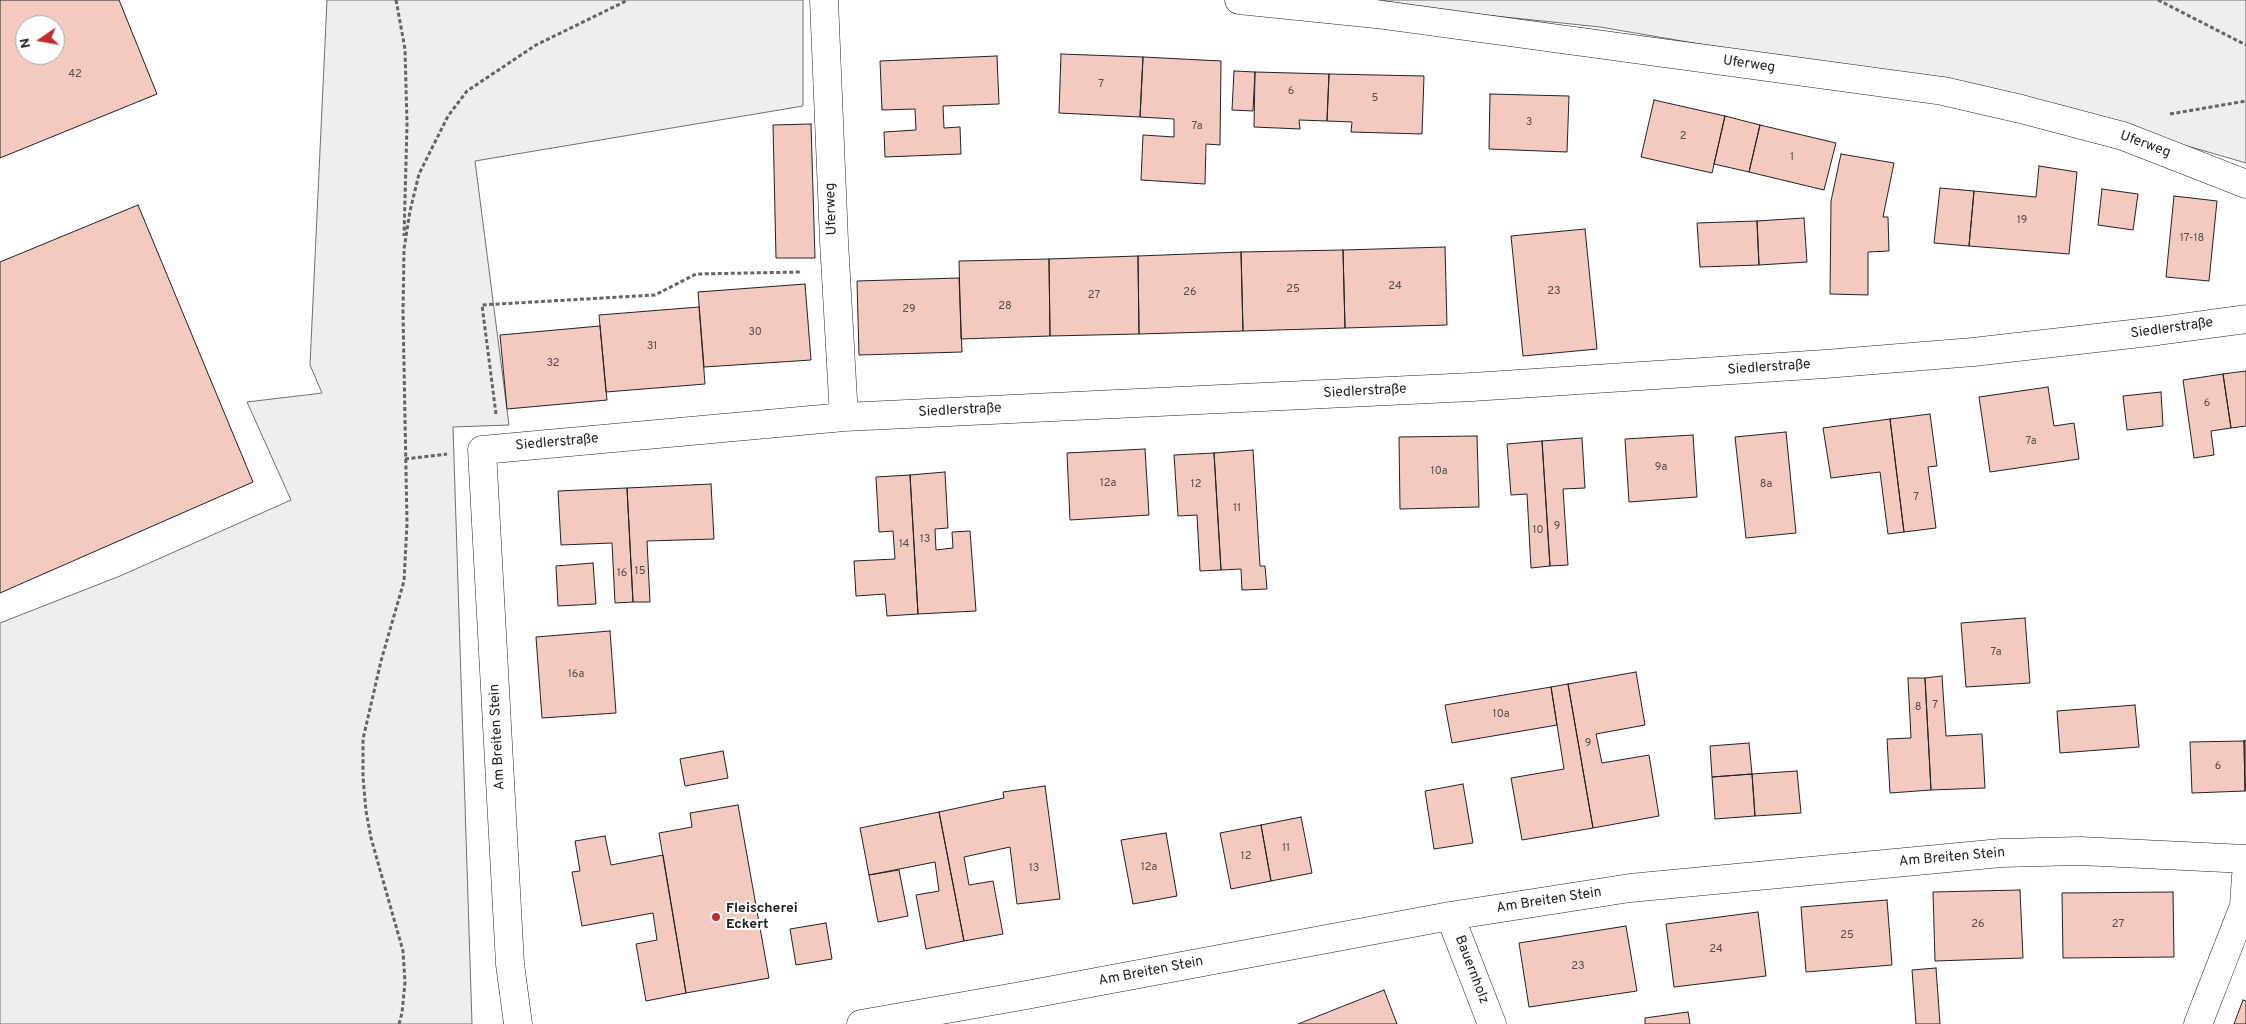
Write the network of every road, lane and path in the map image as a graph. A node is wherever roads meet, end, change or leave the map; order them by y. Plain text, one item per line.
1 (396, 0) edge
2 (628, 0) edge
3 (824, 0) edge
4 (1239, 0) edge
5 (2158, 0) edge
6 (2246, 45) edge
7 (2246, 101) edge
8 (2123, 136) junction
9 (2246, 184) edge
10 (404, 250) junction
11 (836, 272) junction
12 (2246, 319) edge
13 (844, 417) junction
14 (491, 449) junction
15 (2246, 859) edge
16 (2246, 876) edge
17 (1450, 916) junction
18 (399, 1024) edge
19 (518, 1024) edge
20 (861, 1024) edge
21 (1492, 1024) edge
22 (2198, 1024) edge

1 - 10 path
2 - 10 path
3 - 11 street, Uferweg
4 - 8 street, Uferweg
5 - 6 path
7 - 8 path
8 - 9 street, Uferweg
10 - 18 path
11 - 13 street, Uferweg
11 - 14 path
12 - 13 street, Siedlerstraße
13 - 14 street, Siedlerstraße
14 - 19 street, Am Breiten Stein
15 - 17 street, Am Breiten Stein
16 - 22 street
17 - 20 street, Am Breiten Stein
17 - 21 street, Bauernholz

